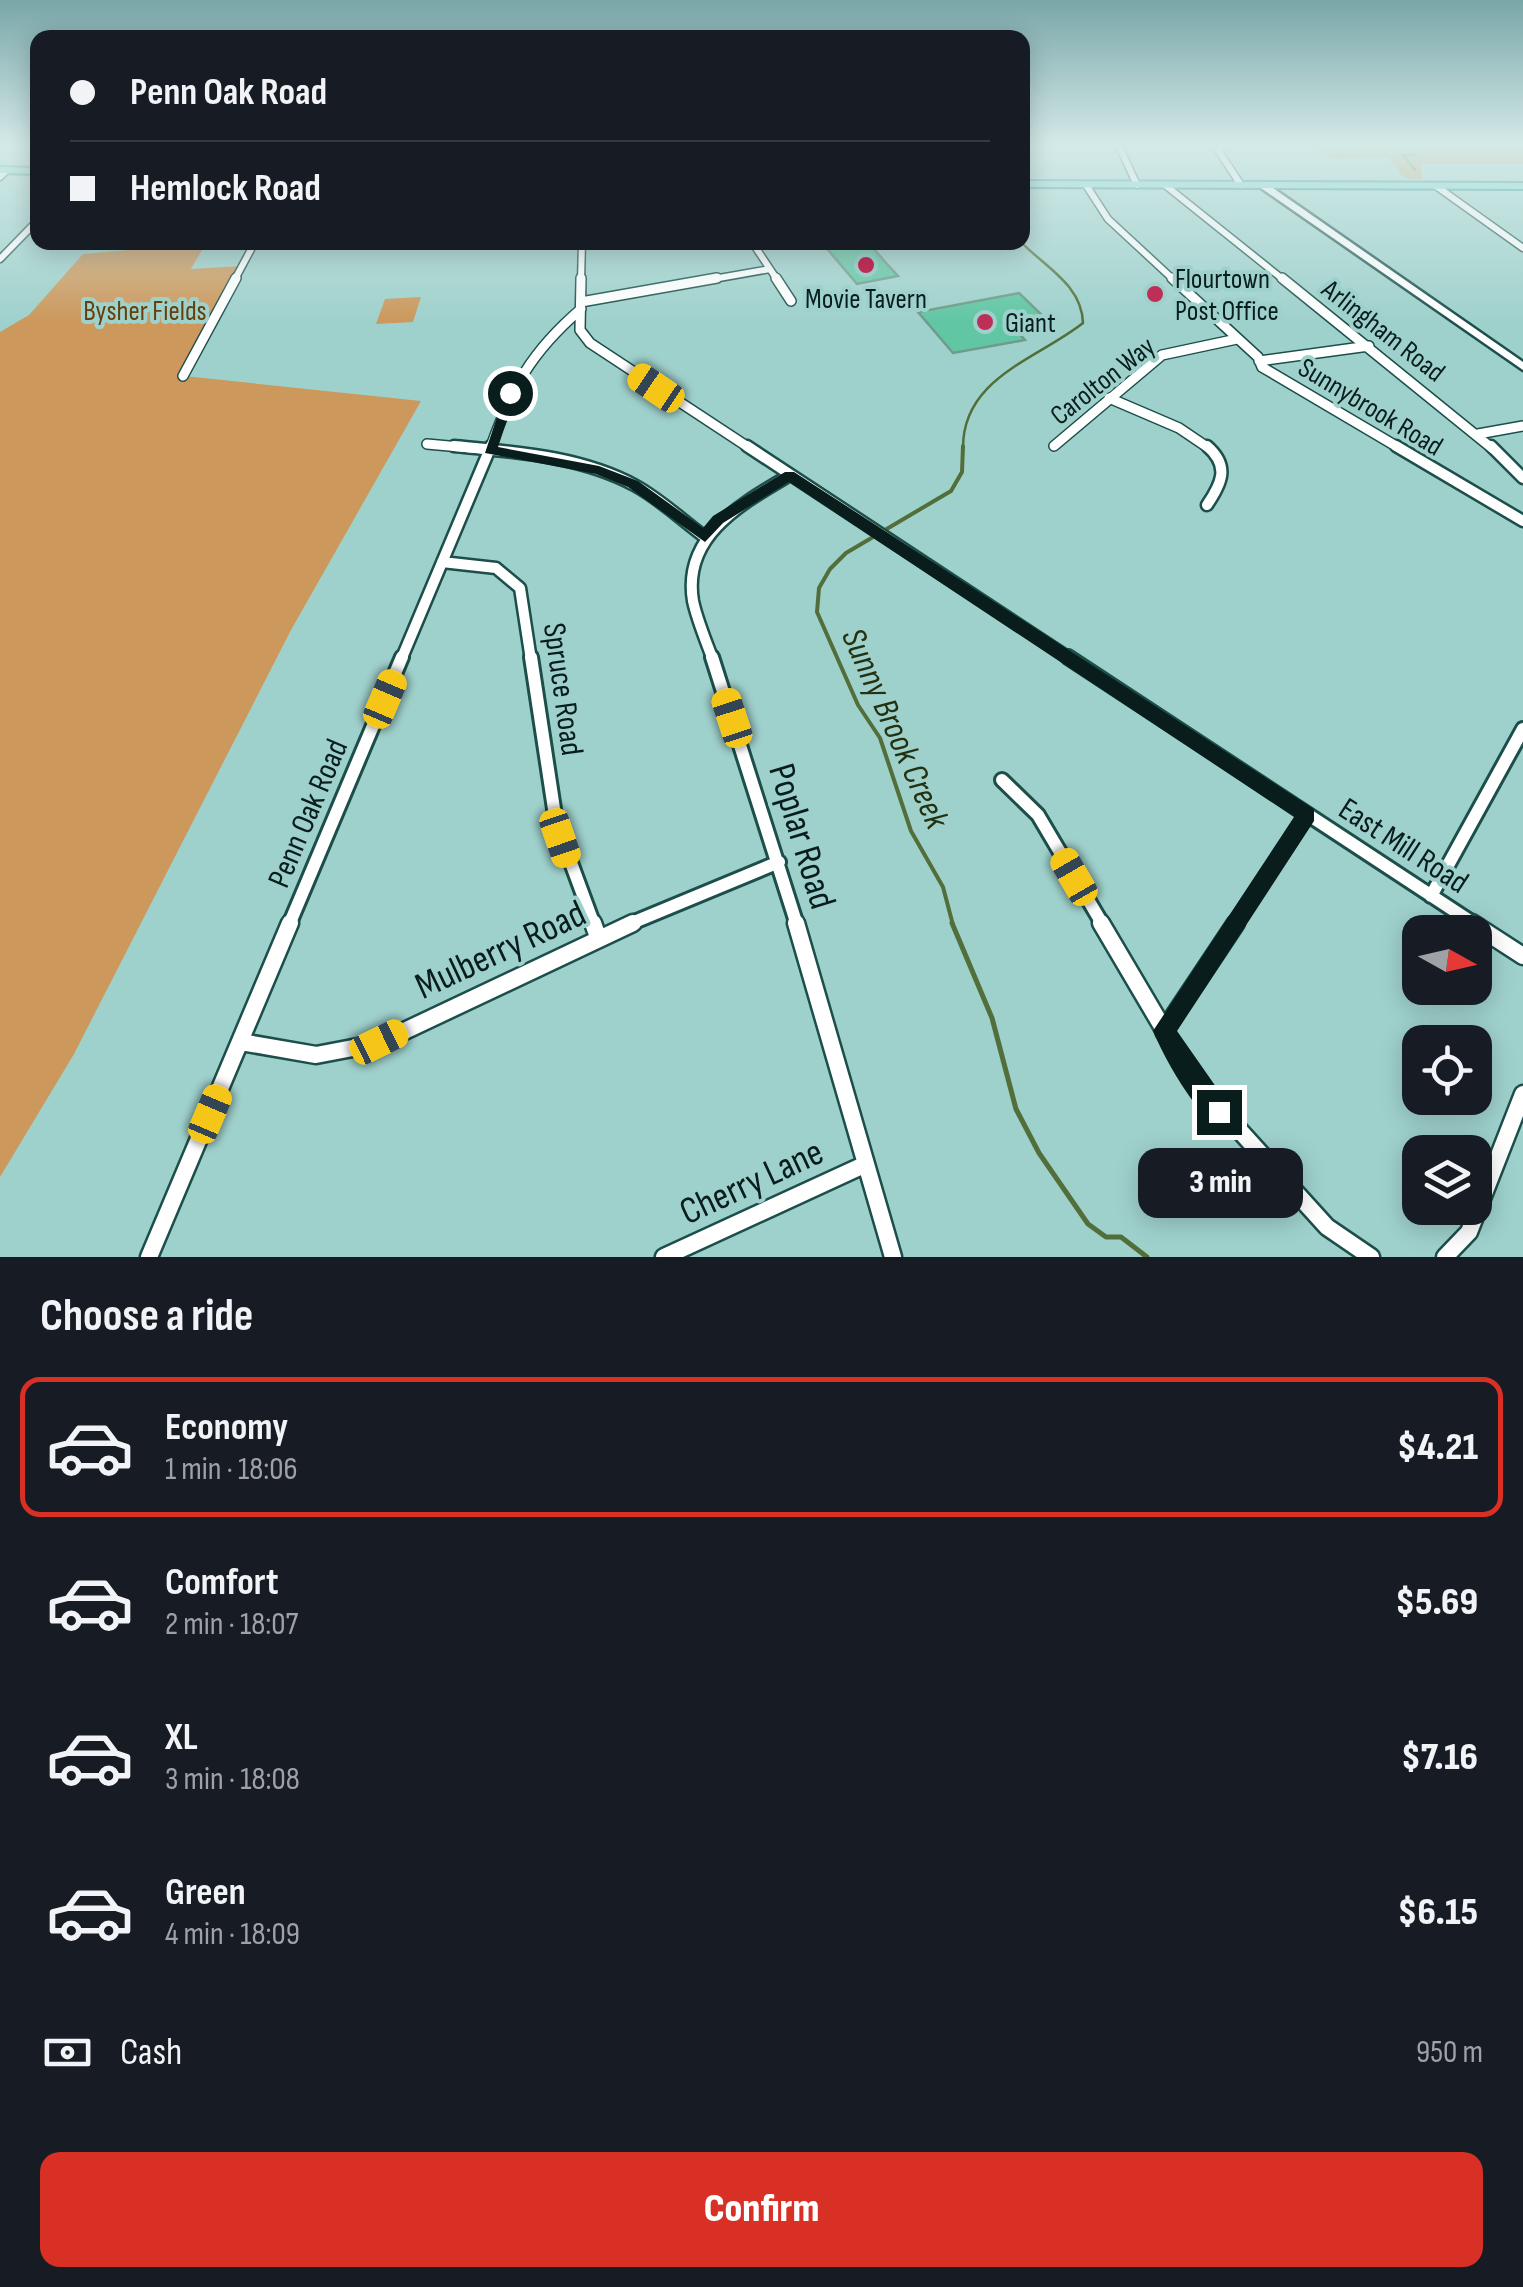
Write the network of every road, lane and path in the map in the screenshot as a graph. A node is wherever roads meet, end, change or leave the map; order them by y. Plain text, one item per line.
1 (1099, 205) edge
2 (1190, 205) edge
3 (1291, 205) edge
4 (1462, 205) edge
5 (30, 228) edge
6 (1521, 246) edge
7 (252, 250) edge
8 (582, 250) edge
9 (757, 250) edge
10 (0, 259) edge
11 (770, 269) junction
12 (792, 301) dead end
13 (581, 306) junction
14 (580, 330) junction
15 (1237, 339) junction
16 (545, 341) junction
17 (1368, 346) junction
18 (1260, 362) junction
19 (1523, 367) edge
20 (183, 376) dead end
21 (1109, 398) junction
22 (1523, 426) edge
23 (1478, 434) junction
24 (427, 444) dead end
25 (1054, 446) dead end
26 (490, 450) junction
27 (790, 475) junction
28 (1523, 478) edge
29 (1207, 505) dead end
30 (1523, 521) edge
31 (705, 537) junction
32 (442, 562) junction
33 (1523, 729) edge
34 (1002, 780) dead end
35 (1307, 815) junction
36 (778, 862) junction
37 (1430, 896) junction
38 (598, 937) junction
39 (1523, 956) edge
40 (1164, 1031) junction
41 (241, 1042) junction
42 (1523, 1094) edge
43 (866, 1164) junction
44 (149, 1257) edge
45 (664, 1257) edge
46 (893, 1257) edge
47 (1371, 1257) edge
48 (1444, 1257) edge

1 - 15 street, Sunnybrook Road
2 - 17 street, Arlingham Road
3 - 19 street
4 - 6 street
5 - 10 street
7 - 20 street
8 - 13 street
9 - 11 street
11 - 12 street
11 - 13 street
13 - 14 street
13 - 16 street, Penn Oak Road
14 - 16 street
14 - 27 street, East Mill Road
15 - 18 street, Sunnybrook Road
15 - 21 street, Carolton Way
16 - 26 street, Penn Oak Road
17 - 18 street
17 - 23 street, Arlingham Road
18 - 30 street, Sunnybrook Road
21 - 25 street, Carolton Way
21 - 29 street
22 - 23 street
23 - 28 street, Arlingham Road
24 - 26 street
26 - 31 street
26 - 32 street, Penn Oak Road
27 - 31 street
27 - 35 street, East Mill Road
31 - 36 street, Poplar Road
32 - 38 street, Spruce Road
32 - 41 street, Penn Oak Road
33 - 37 street
34 - 40 street
35 - 37 street, East Mill Road
35 - 40 street
36 - 38 street, Mulberry Road
36 - 43 street, Poplar Road
37 - 39 street, East Mill Road
38 - 41 street, Mulberry Road
40 - 47 street
41 - 44 street, Penn Oak Road
42 - 48 street
43 - 45 street, Cherry Lane
43 - 46 street, Poplar Road

